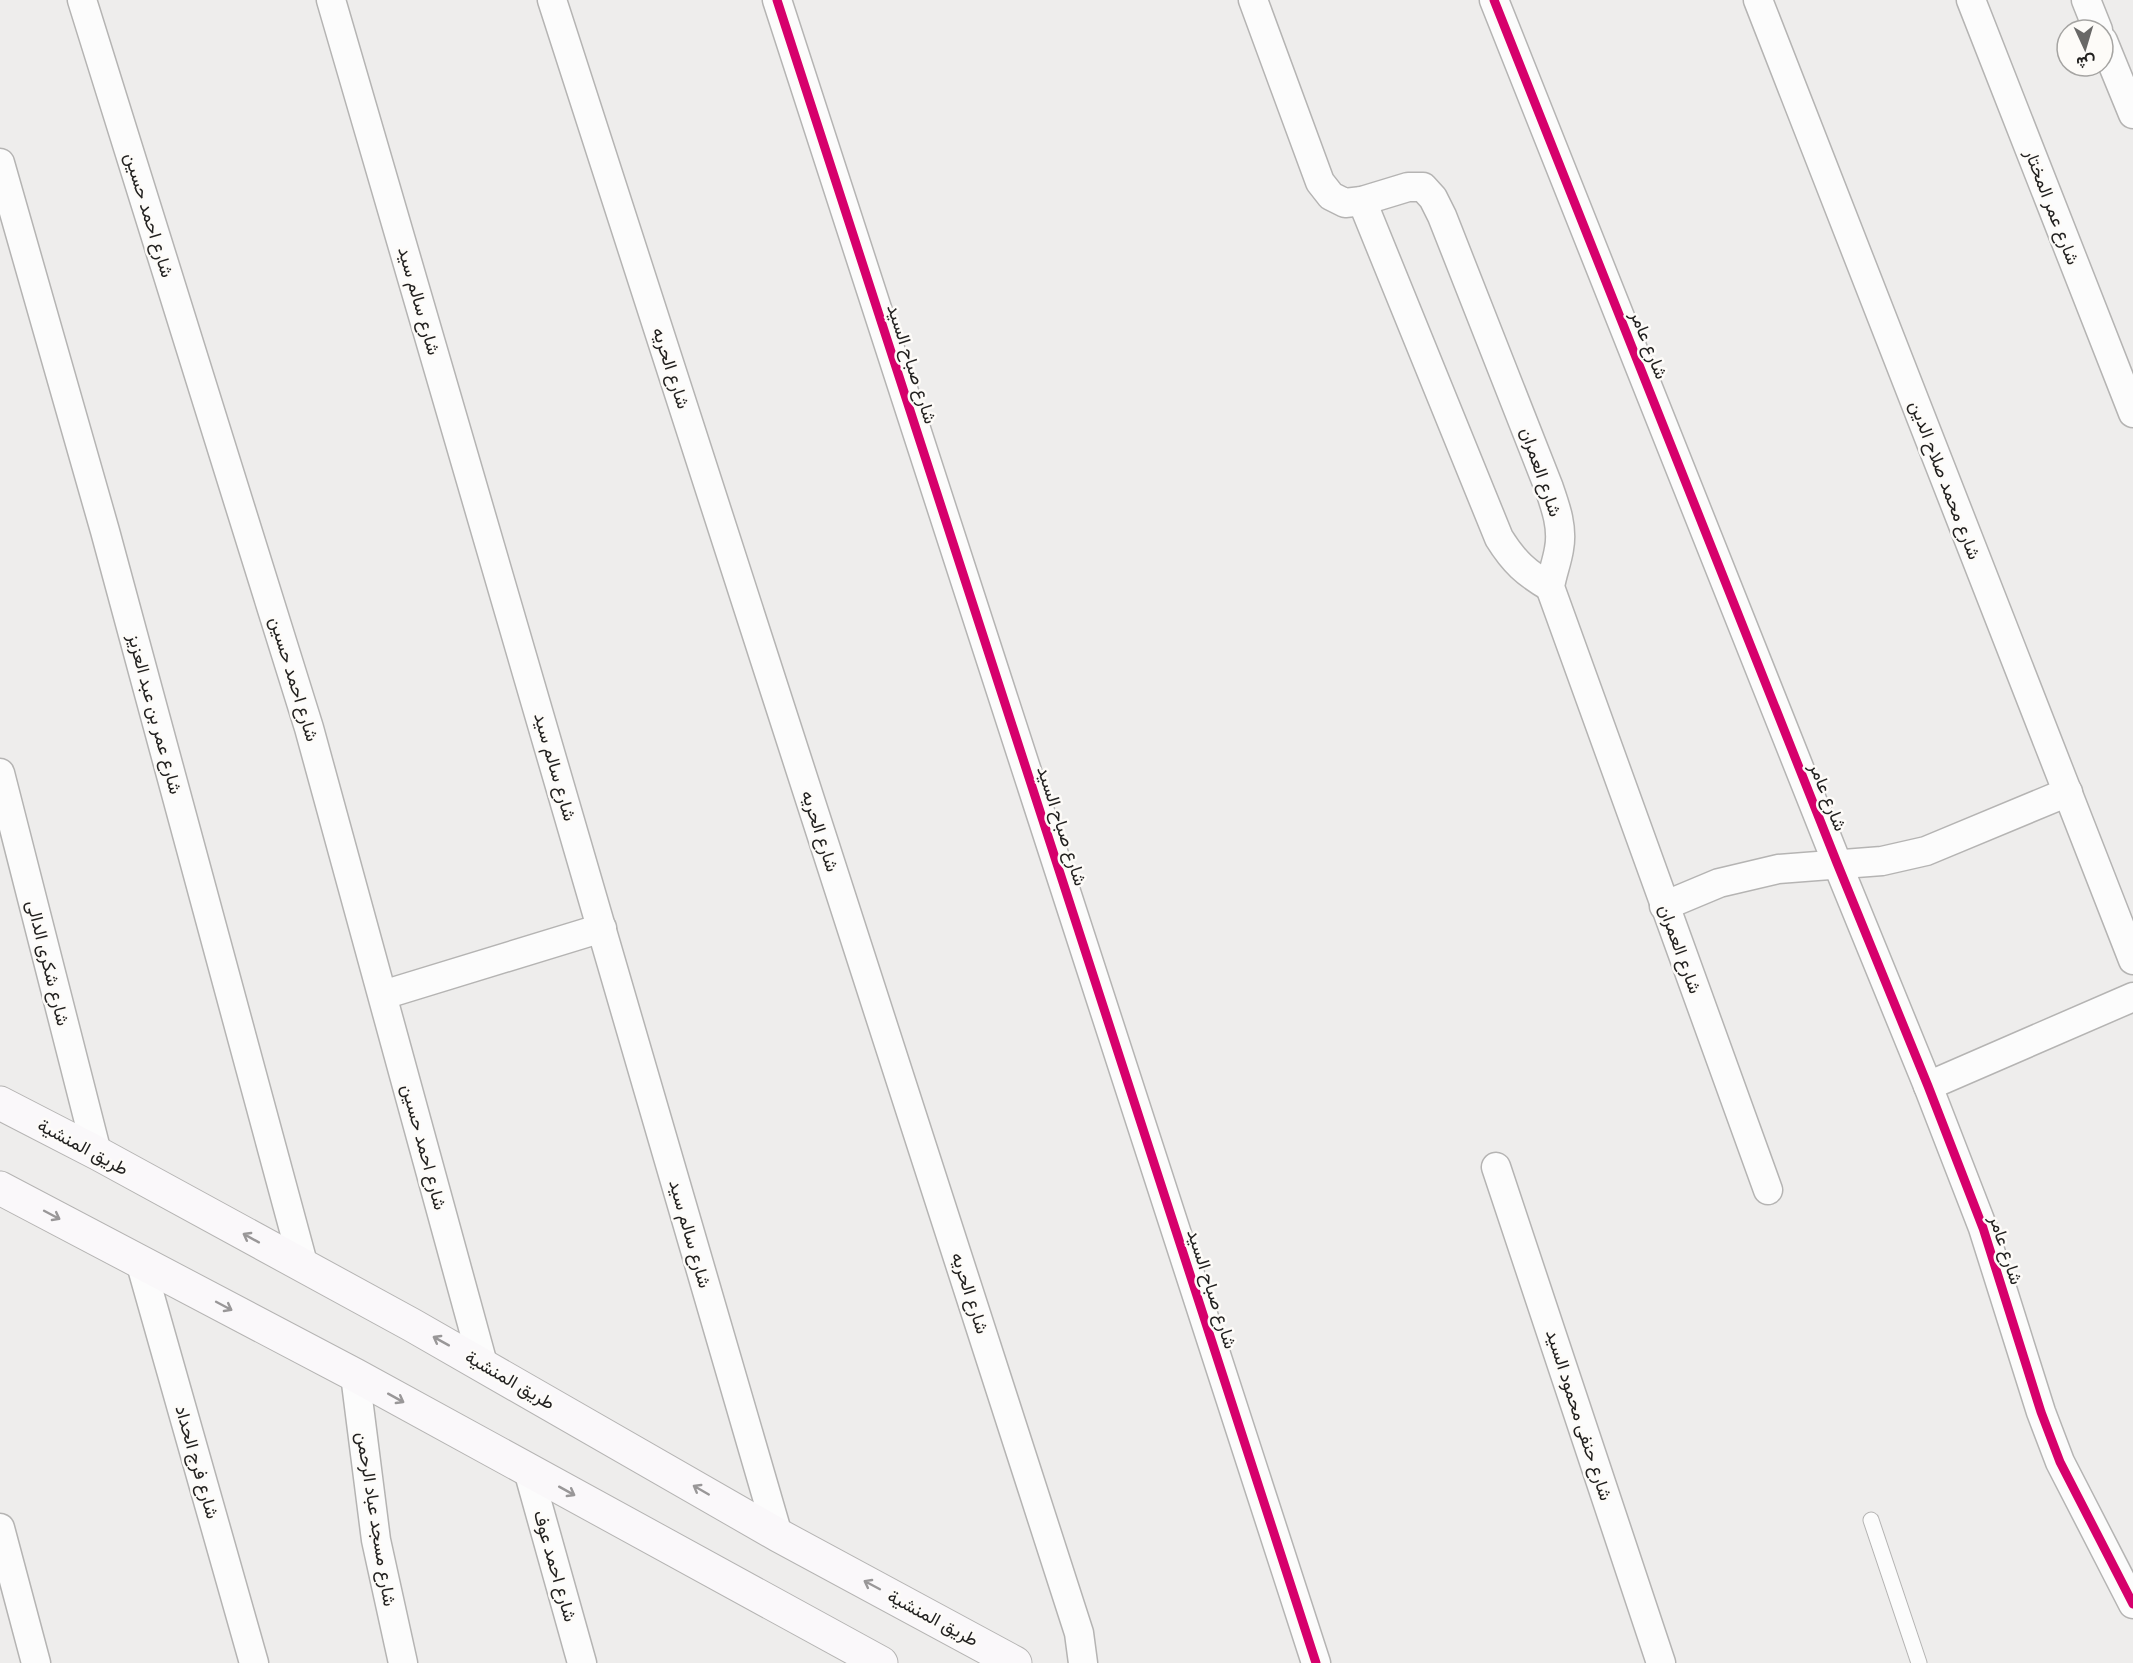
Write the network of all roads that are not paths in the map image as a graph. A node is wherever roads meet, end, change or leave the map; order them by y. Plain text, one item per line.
1 (82, 0) edge
2 (331, 0) edge
3 (552, 0) edge
4 (777, 0) edge
5 (1253, 0) edge
6 (1494, 0) edge
7 (1758, 0) edge
8 (1971, 0) edge
9 (2086, 0) edge
10 (2093, 18) edge
11 (2115, 70) edge
12 (2133, 114) edge
13 (0, 163) edge
14 (1362, 201) junction
15 (2133, 413) edge
16 (1550, 587) junction
17 (0, 773) edge
18 (2068, 792) junction
19 (1837, 863) junction
20 (1664, 906) junction
21 (602, 928) junction
22 (2133, 960) edge
23 (383, 995) junction
24 (2133, 997) edge
25 (1928, 1086) junction
26 (0, 1103) edge
27 (97, 1153) junction
28 (1496, 1167) dead end
29 (0, 1188) edge
30 (1768, 1190) dead end
31 (140, 1262) junction
32 (304, 1267) junction
33 (483, 1364) junction
34 (355, 1375) junction
35 (528, 1470) junction
36 (1871, 1520) dead end
37 (0, 1528) edge
38 (778, 1535) junction
39 (2133, 1604) edge
40 (866, 1659) edge
41 (36, 1663) edge
42 (254, 1663) edge
43 (403, 1663) edge
44 (582, 1663) edge
45 (1015, 1663) edge
46 (1083, 1663) edge
47 (1316, 1663) edge
48 (1661, 1663) edge
49 (1919, 1663) edge

1 - 23 street, شارع احمد حسين
2 - 21 street, شارع سالم سيد
3 - 46 street, شارع الحريه
4 - 47 street, شارع صباح السيد
5 - 14 street, شارع العمران
6 - 19 street, شارع عامر
7 - 18 street, شارع محمد صلاح الدين
8 - 15 street, شارع عمر المختار
9 - 10 street
11 - 12 street
13 - 32 street, شارع عمر بن عبد العزيز
14 - 16 street
14 - 16 street, شارع العمران
16 - 20 street, شارع العمران
17 - 27 street, شارع شكرى الدالى
18 - 19 street
18 - 22 street, شارع محمد صلاح الدين
19 - 20 street
19 - 25 street, شارع عامر
20 - 30 street, شارع العمران
21 - 23 street
21 - 38 street, شارع سالم سيد
23 - 33 street, شارع احمد حسين
24 - 25 street
25 - 39 street, شارع عامر
26 - 27 street, طريق المنشية
32 -> 27 street, طريق المنشية
28 - 48 street, شارع حنفى محمود السيد
29 -> 31 street
31 -> 34 street
31 - 42 street, شارع فرج الحداد
33 -> 32 street, طريق المنشية
38 -> 33 street, طريق المنشية
34 -> 35 street
34 - 43 street, شارع مسجد عباد الرحمن
35 -> 40 street
35 - 44 street, شارع احمد عوف
36 - 49 lane
37 - 41 street
45 -> 38 street, طريق المنشية

